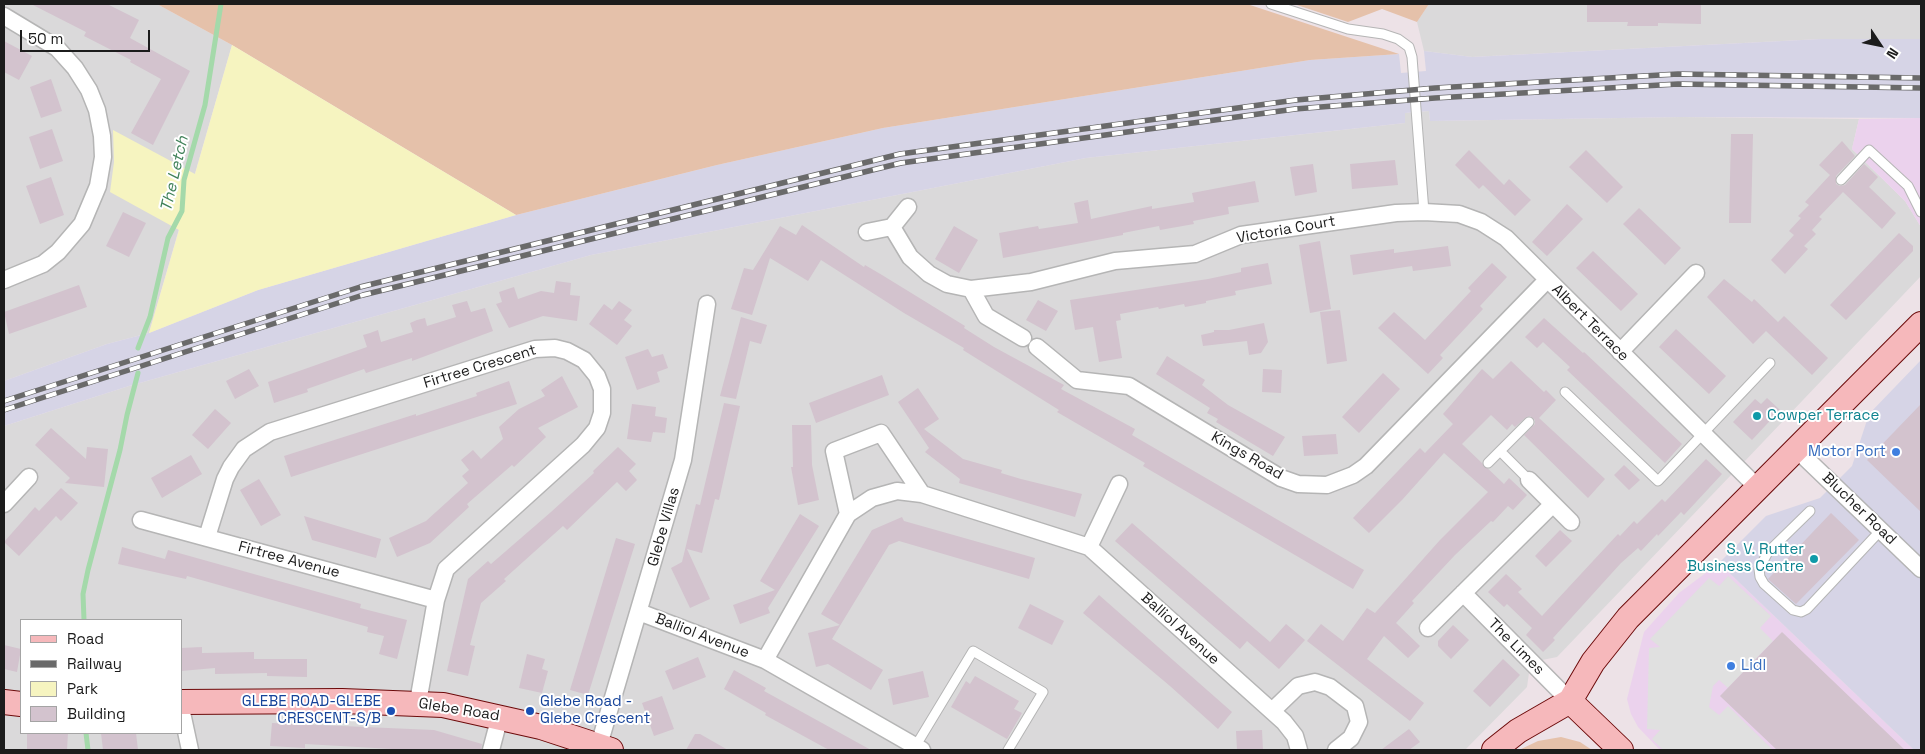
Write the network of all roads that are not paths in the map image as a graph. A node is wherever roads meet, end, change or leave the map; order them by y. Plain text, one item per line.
1 (1272, 4) edge
2 (4, 16) edge
3 (1841, 180) dead end
4 (908, 207) dead end
5 (1424, 212) junction
6 (1921, 212) edge
7 (1396, 213) joint
8 (892, 227) junction
9 (867, 232) dead end
10 (1696, 273) dead end
11 (4, 280) edge
12 (1547, 280) junction
13 (971, 289) junction
14 (707, 304) dead end
15 (1921, 324) edge
16 (1620, 352) junction
17 (1770, 363) dead end
18 (1565, 392) dead end
19 (1529, 422) dead end
20 (1702, 433) junction
21 (1796, 449) junction
22 (1500, 451) junction
23 (1488, 463) dead end
24 (29, 477) dead end
25 (1529, 480) joint
26 (1119, 484) dead end
27 (1758, 488) junction
28 (922, 494) junction
29 (4, 504) edge
30 (1553, 504) junction
31 (1810, 511) dead end
32 (848, 514) junction
33 (142, 520) dead end
34 (1571, 522) dead end
35 (1881, 530) junction
36 (207, 537) junction
37 (1089, 547) junction
38 (1921, 569) edge
39 (1463, 593) junction
40 (436, 600) junction
41 (639, 612) junction
42 (1428, 628) dead end
43 (765, 660) junction
44 (1570, 700) junction
45 (182, 702) edge
46 (418, 702) junction
47 (4, 703) edge
48 (20, 704) edge
49 (1272, 711) junction
50 (182, 713) edge
51 (500, 716) junction
52 (605, 748) edge
53 (919, 748) edge
54 (190, 750) edge
55 (491, 750) edge
56 (1008, 750) edge
57 (1299, 750) edge
58 (1336, 750) edge
59 (1494, 750) edge
60 (1621, 750) edge

1 - 5 lane
2 - 11 street
3 - 6 lane
4 - 8 street
5 - 7 street, Albert Terrace
5 - 12 street, Albert Terrace
7 - 13 street, Victoria Court
8 - 9 street
8 - 13 street, Victoria Court
10 - 16 street
12 - 13 street, Kings Road
12 - 16 street, Albert Terrace
14 - 41 street, Glebe Villas
15 - 21 main road
16 - 20 street, Albert Terrace
17 - 20 lane
18 - 20 lane
19 - 22 lane
20 - 27 street, Albert Terrace
21 - 27 main road
21 - 35 street, Blucher Road
22 - 23 lane
22 - 25 lane
24 - 29 street
25 - 30 street
26 - 37 street
27 - 44 main road
28 - 32 street, Balliol Avenue
28 - 32 street
28 - 37 street, Balliol Avenue
30 - 34 street
30 - 39 street
31 - 35 lane
32 - 43 street, Balliol Avenue
33 - 36 street, Firtree Avenue
35 - 38 street, Blucher Road
36 - 40 street, Firtree Avenue
36 - 40 street, Firtree Crescent
37 - 49 street, Balliol Avenue
39 - 42 street
39 - 44 street, The Limes
40 - 46 street, Firtree Crescent
41 - 43 street, Balliol Avenue
41 - 52 street, Glebe Villas
43 - 53 street, Balliol Avenue
44 - 59 main road
44 - 60 main road
45 - 46 main road, Glebe Road
46 - 51 main road, Glebe Road
47 - 48 main road
49 - 57 street, Balliol Avenue
49 - 58 street
50 - 54 street
51 - 52 main road, Glebe Road
51 - 55 street
53 - 56 lane

